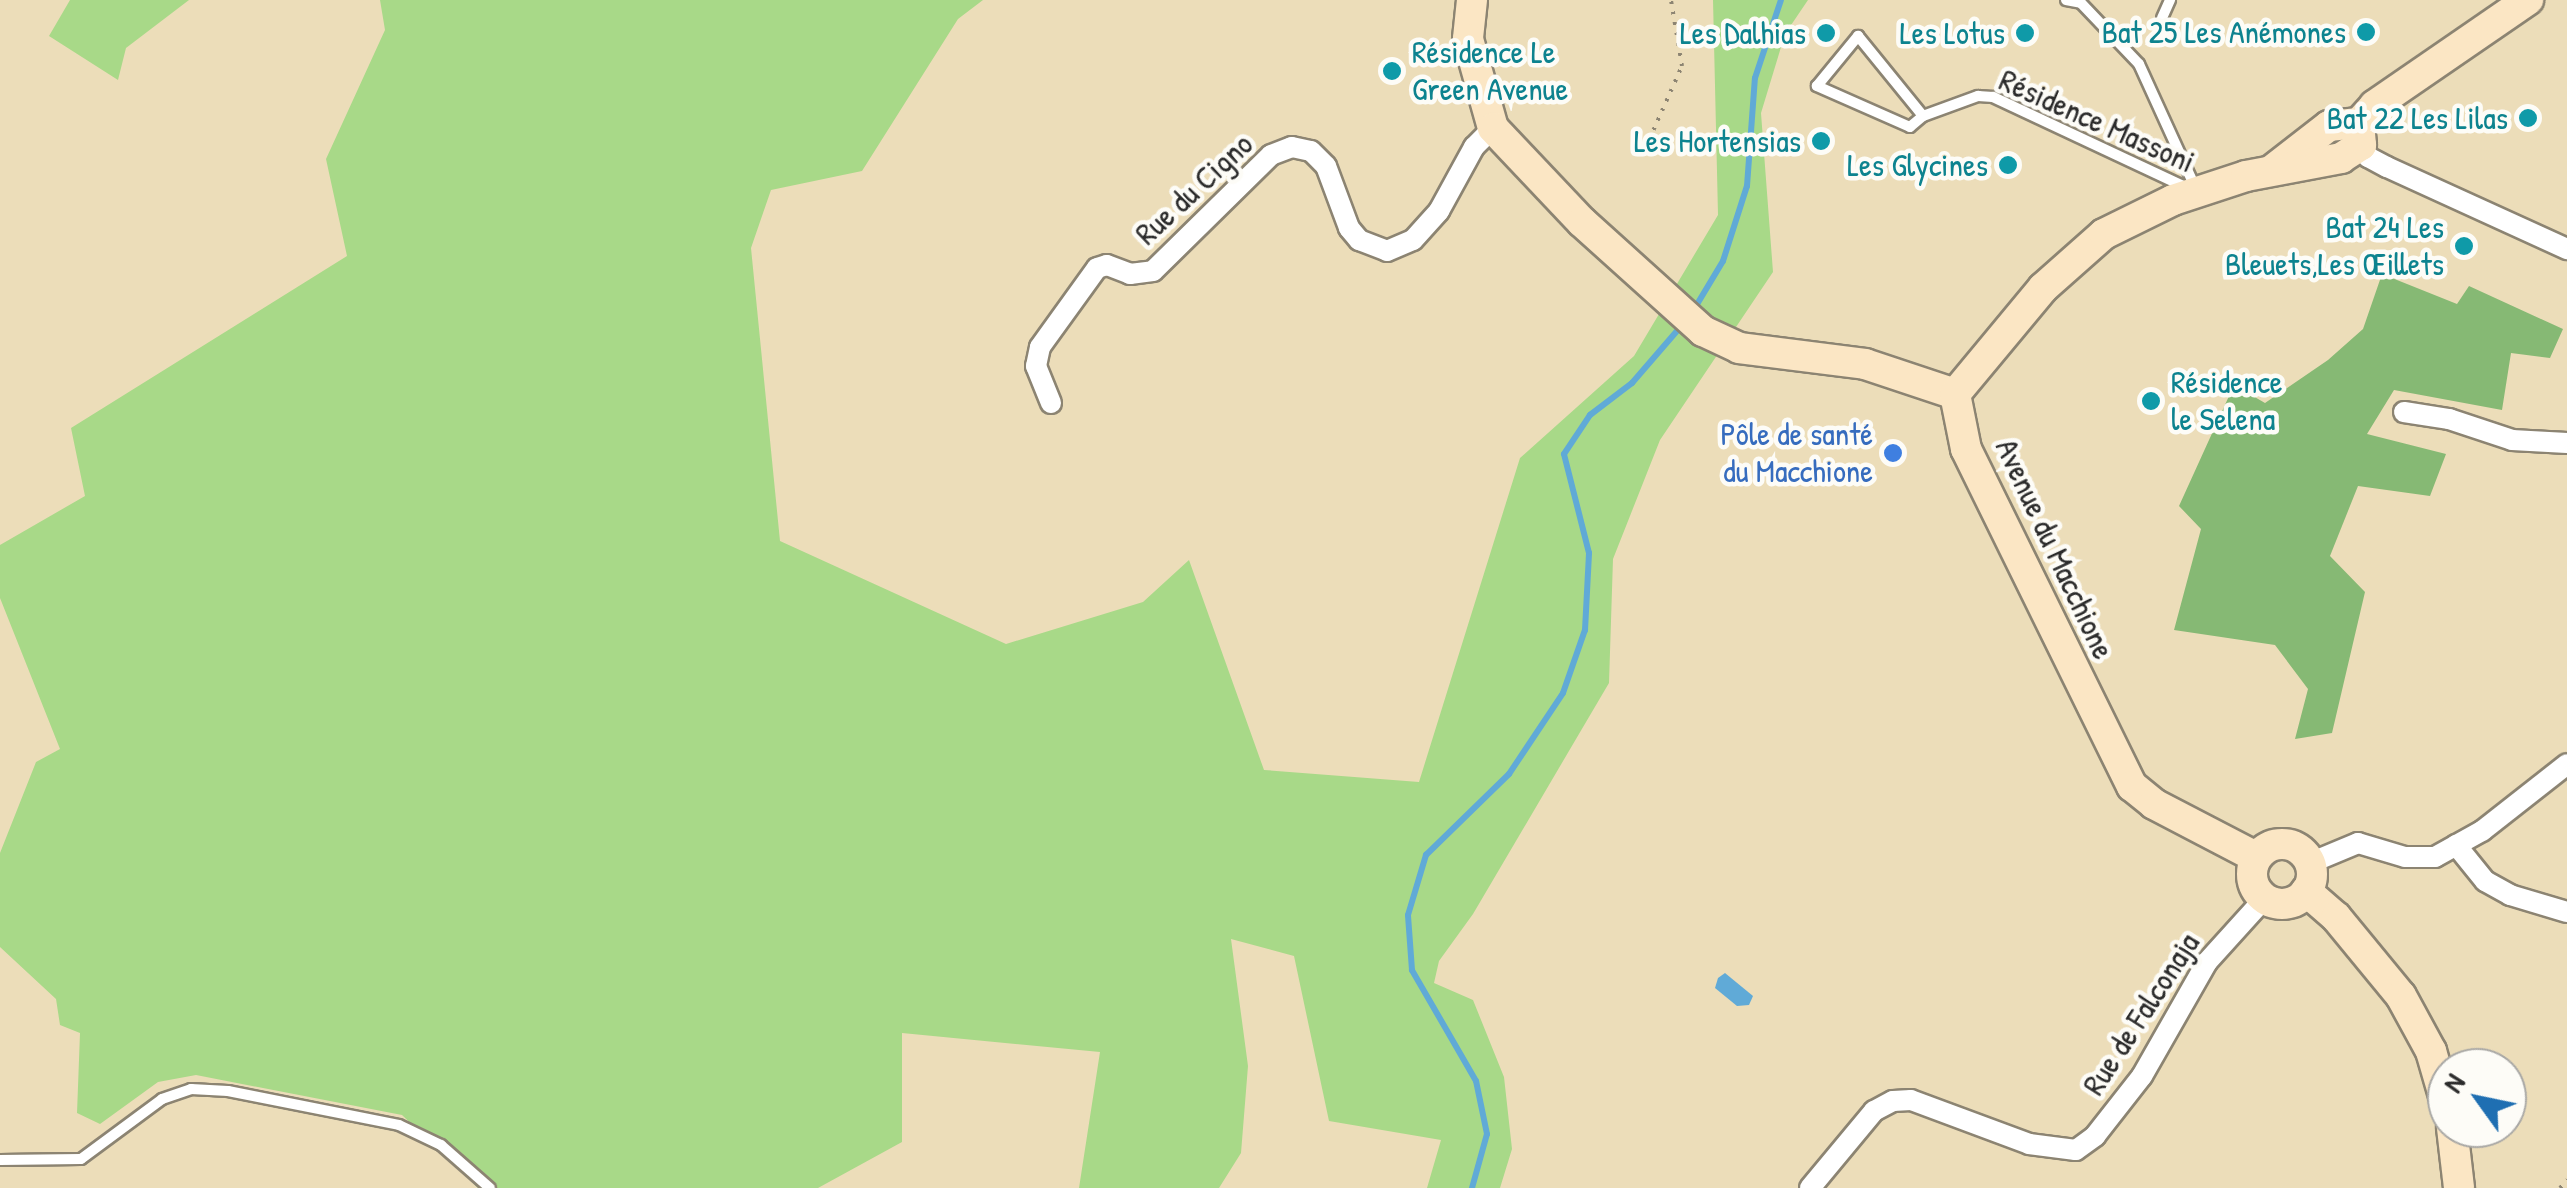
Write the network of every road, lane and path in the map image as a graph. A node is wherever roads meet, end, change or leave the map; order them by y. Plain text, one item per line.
1 (1472, 0) edge
2 (1671, 0) edge
3 (2066, 0) edge
4 (2170, 0) edge
5 (2528, 0) edge
6 (2162, 18) dead end
7 (1923, 116) junction
8 (1493, 128) junction
9 (2360, 134) junction
10 (1645, 149) dead end
11 (2197, 192) junction
12 (2567, 249) edge
13 (1956, 394) junction
14 (1051, 403) dead end
15 (2404, 412) dead end
16 (2567, 443) edge
17 (2567, 764) edge
18 (2456, 845) junction
19 (2256, 857) junction
20 (2308, 877) junction
21 (2264, 899) junction
22 (2567, 912) edge
23 (2429, 1048) edge
24 (2454, 1148) edge
25 (0, 1160) edge
26 (2567, 1180) edge
27 (490, 1188) edge
28 (1810, 1188) edge
29 (2459, 1188) edge
30 (2560, 1188) edge

1 - 8 main road
2 - 10 path
3 - 11 lane, Résidence Massoni
4 - 6 lane
5 - 9 main road
7 - 7 lane, Résidence Massoni
7 - 11 lane, Résidence Massoni
8 - 13 main road
8 - 14 street, Rue du Cigno
9 - 11 main road
9 - 12 street
11 - 13 main road
13 - 19 main road, Avenue du Macchione
15 - 16 street
17 - 18 street
18 - 20 street
18 - 22 street
19 - 20 main road
19 - 21 main road
20 - 21 main road
20 - 23 main road
21 - 28 street, Rue de Falconaja
24 - 29 main road
25 - 27 lane
26 - 30 path

